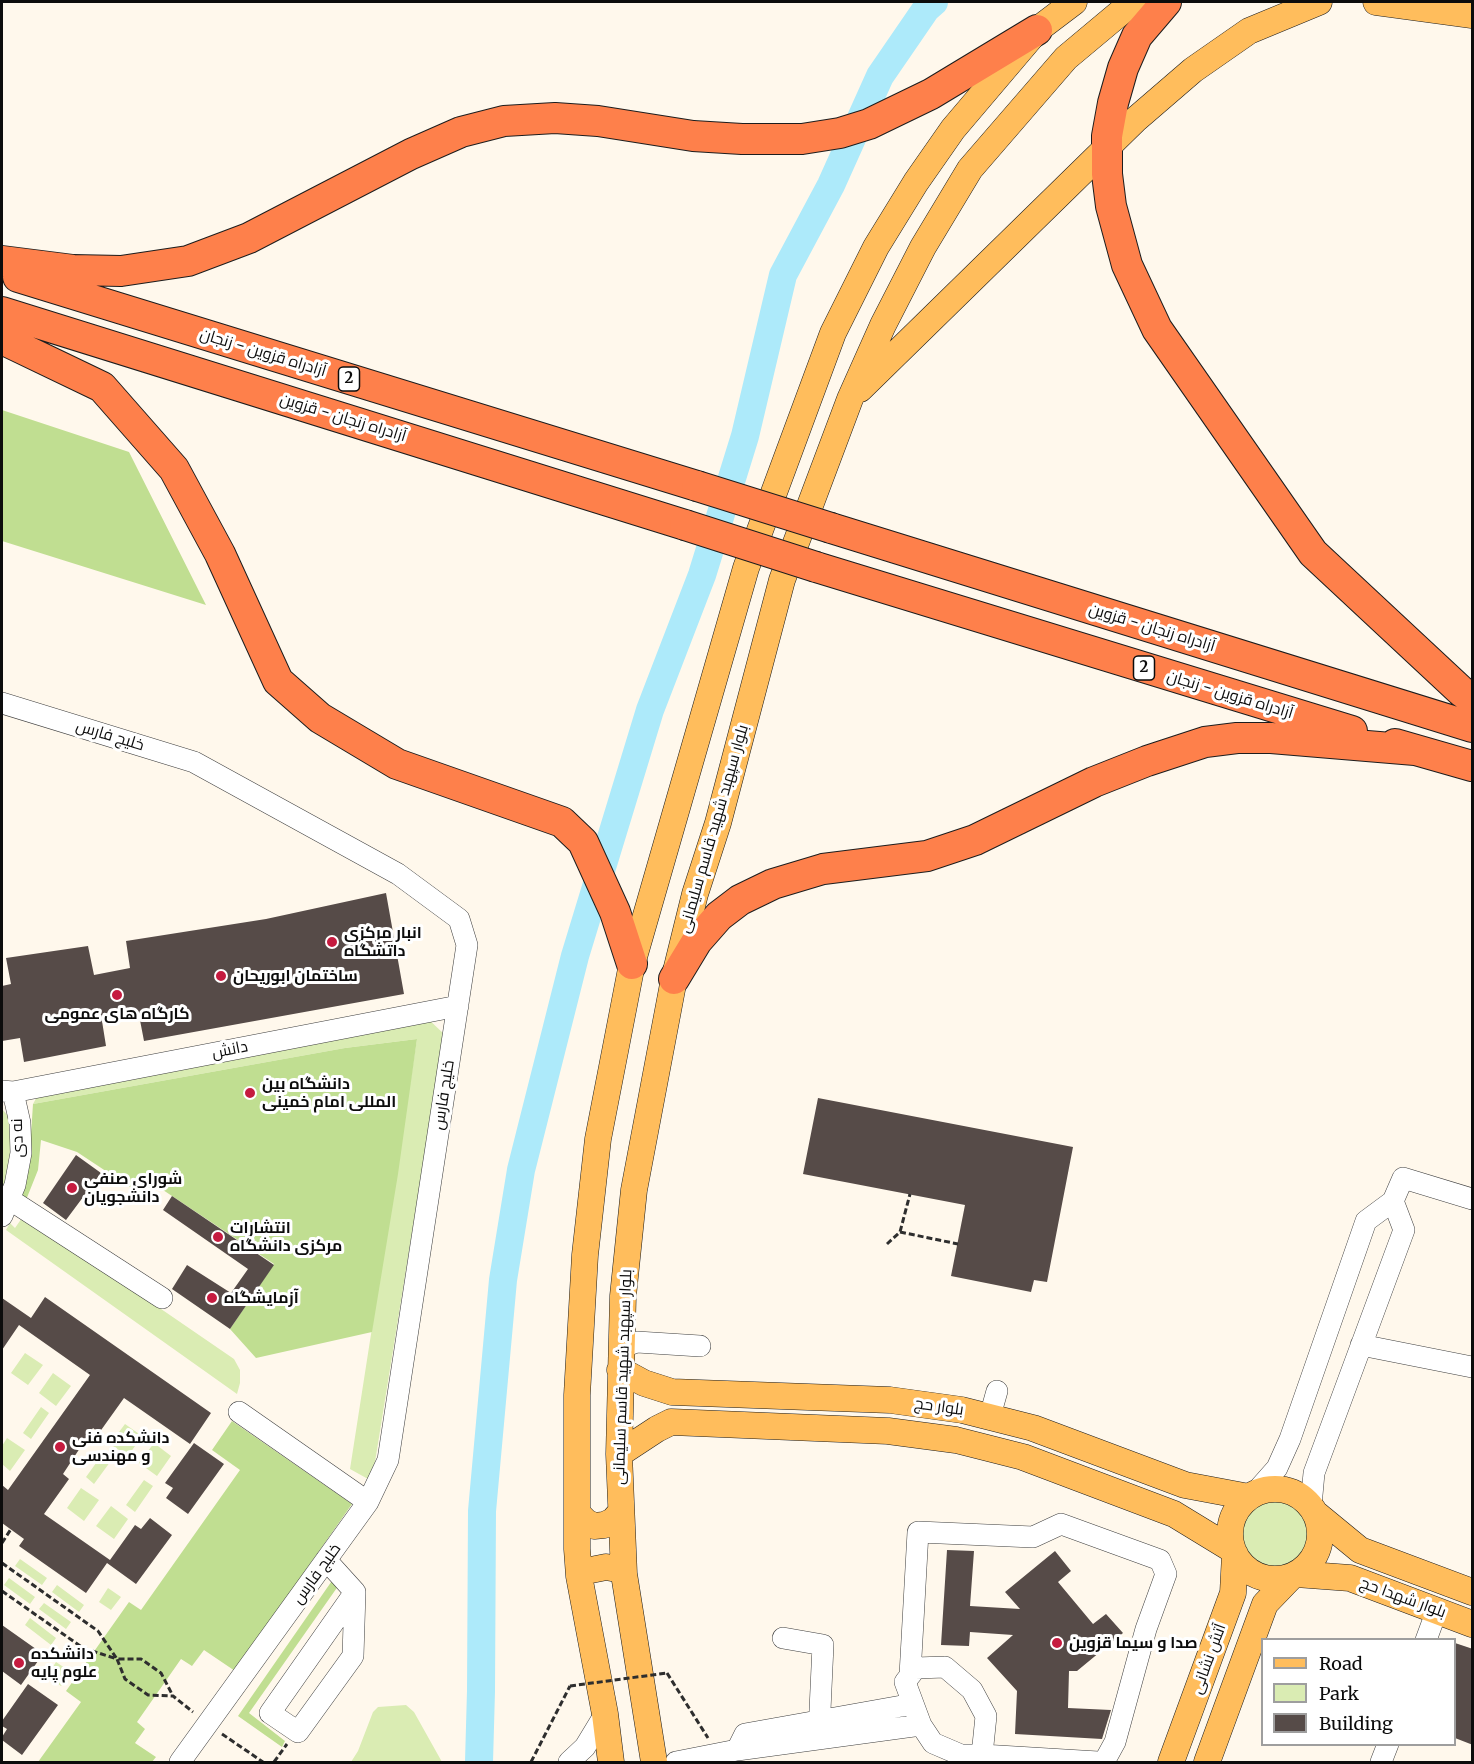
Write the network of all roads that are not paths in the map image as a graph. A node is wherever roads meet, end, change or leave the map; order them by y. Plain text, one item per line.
1 (1074, 2) edge
2 (1133, 2) edge
3 (1166, 2) edge
4 (1319, 2) edge
5 (1376, 2) edge
6 (1473, 15) edge
7 (1037, 30) junction
8 (2, 261) edge
9 (2, 272) edge
10 (2, 312) edge
11 (2, 339) edge
12 (850, 399) junction
13 (831, 528) joint
14 (816, 567) joint
15 (1473, 699) edge
16 (2, 703) edge
17 (1473, 727) edge
18 (1415, 750) junction
19 (1473, 766) edge
20 (632, 964) junction
21 (674, 979) junction
22 (458, 1006) junction
23 (7, 1092) edge
24 (1473, 1199) edge
25 (1393, 1201) junction
26 (5, 1208) edge
27 (162, 1298) dead end
28 (1361, 1345) junction
29 (700, 1346) dead end
30 (620, 1362) junction
31 (1473, 1367) edge
32 (997, 1391) dead end
33 (672, 1392) junction
34 (239, 1412) dead end
35 (990, 1416) junction
36 (671, 1422) junction
37 (619, 1454) junction
38 (1252, 1496) junction
39 (368, 1502) junction
40 (1313, 1510) junction
41 (577, 1513) junction
42 (620, 1513) junction
43 (1234, 1552) junction
44 (327, 1560) junction
45 (624, 1574) junction
46 (579, 1576) junction
47 (1293, 1576) junction
48 (355, 1592) junction
49 (1473, 1592) edge
50 (1437, 1610) junction
51 (1473, 1624) edge
52 (783, 1638) dead end
53 (1427, 1638) edge
54 (910, 1675) junction
55 (913, 1704) junction
56 (605, 1714) junction
57 (921, 1725) junction
58 (819, 1730) junction
59 (939, 1745) junction
60 (1387, 1746) edge
61 (728, 1752) junction
62 (772, 1754) edge
63 (982, 1755) junction
64 (180, 1762) edge
65 (569, 1762) edge
66 (611, 1762) edge
67 (654, 1762) edge
68 (676, 1762) edge
69 (955, 1762) edge
70 (1091, 1762) edge
71 (1098, 1762) edge
72 (1104, 1762) edge
73 (1171, 1762) edge
74 (1207, 1762) edge
75 (1382, 1762) edge

1 - 7 main road
2 - 12 main road, بلوار سپهبد شهید قاسم سلیمانی
3 - 15 highway
4 - 12 main road
5 - 6 main road
7 - 8 highway
7 - 20 main road
9 - 13 highway, آزادراه قزوین - زنجان / 2, bridge
10 - 14 highway, آزادراه زنجان - قزوین / 2, bridge
11 - 20 highway
12 - 21 main road, بلوار سپهبد شهید قاسم سلیمانی
13 - 17 highway, آزادراه زنجان - قزوین / 2
14 - 18 highway, آزادراه قزوین - زنجان / 2
16 - 22 street, خلیج فارس
18 - 19 highway, آزادراه قزوین - زنجان / 2
18 - 21 highway
20 - 41 main road
21 - 30 main road, بلوار سپهبد شهید قاسم سلیمانی
22 - 23 street, دانش
22 - 39 street, خلیج فارس
23 - 26 street, نه دی
24 - 25 street
25 - 28 street
25 - 38 street
26 - 27 street
28 - 31 street
28 - 40 street
29 - 30 street
30 - 33 main road, بلوار حج
30 - 37 main road, بلوار سپهبد شهید قاسم سلیمانی
32 - 35 street
33 - 35 main road, بلوار حج
33 - 36 main road
34 - 39 street
35 - 38 main road, بلوار حج
36 - 37 main road
36 - 43 main road, بلوار حج
37 - 42 main road, بلوار سپهبد شهید قاسم سلیمانی
38 - 40 main road
38 - 43 main road
39 - 44 street, خلیج فارس
40 - 47 main road
40 - 49 main road, بلوار شهدا حج
41 - 42 main road
41 - 46 main road
42 - 45 main road, بلوار سپهبد شهید قاسم سلیمانی
43 - 47 main road
43 - 73 main road, آتش نشانی
44 - 48 street
44 - 64 street, خلیج فارس
45 - 46 main road
45 - 67 main road, بلوار سپهبد شهید قاسم سلیمانی
46 - 56 main road
47 - 50 main road, بلوار شهدا حج
47 - 74 main road, آتش نشانی
48 - 48 street
50 - 51 main road, بلوار شهدا حج
50 - 53 street
52 - 58 street
54 - 55 street
54 - 63 street
54 - 72 street
55 - 57 street
55 - 58 street
56 - 65 street
56 - 66 main road
57 - 58 street
57 - 59 street
58 - 61 street
58 - 62 street
59 - 63 street
59 - 69 street
60 - 75 street
61 - 62 street
61 - 68 street
63 - 70 street
70 - 71 street

